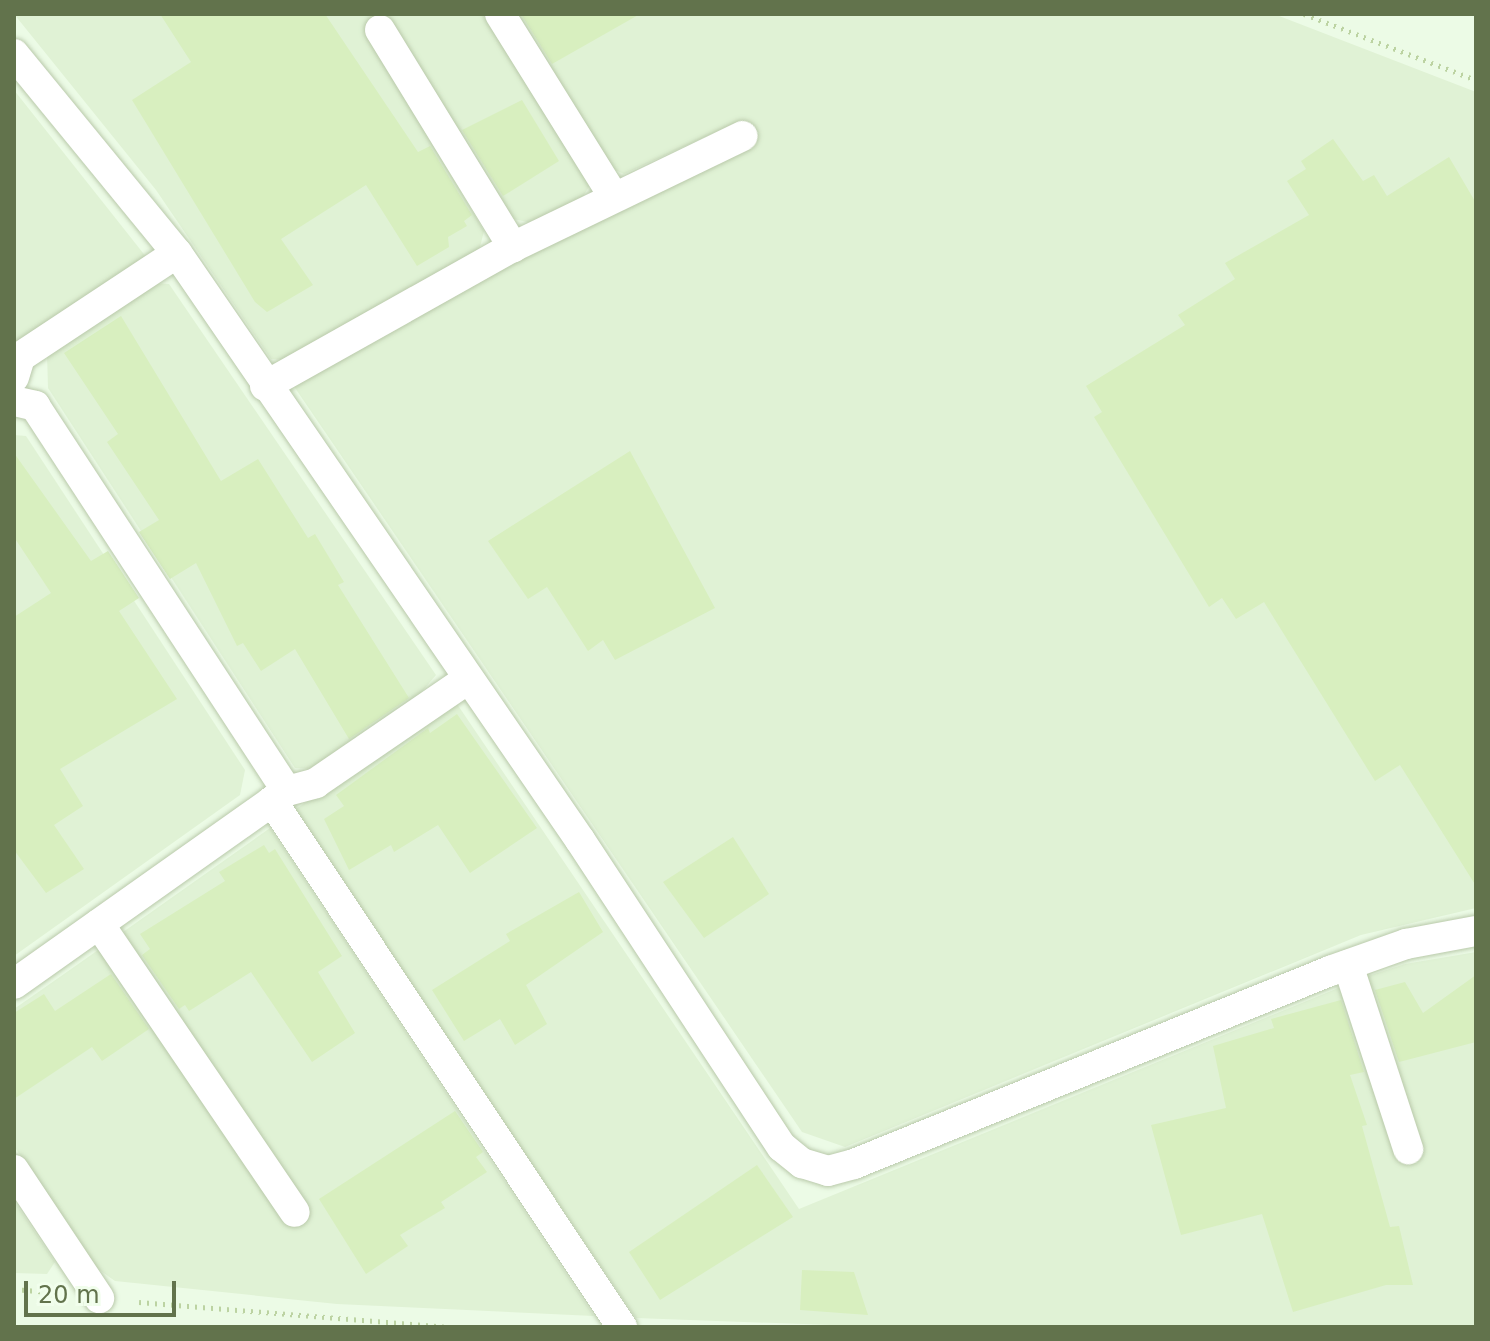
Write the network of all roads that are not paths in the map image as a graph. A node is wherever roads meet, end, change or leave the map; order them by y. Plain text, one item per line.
1 (500, 14) edge
2 (380, 30) dead end
3 (14, 54) edge
4 (743, 136) dead end
5 (614, 197) junction
6 (513, 247) junction
7 (177, 253) junction
8 (14, 377) edge
9 (265, 386) junction
10 (14, 401) edge
11 (468, 679) junction
12 (280, 796) junction
13 (99, 924) junction
14 (1476, 931) edge
15 (1348, 965) junction
16 (14, 984) edge
17 (1408, 1149) dead end
18 (14, 1170) edge
19 (295, 1212) dead end
20 (99, 1298) road end
21 (622, 1327) edge

1 - 5 lane
2 - 6 lane
3 - 7 lane
4 - 5 lane
5 - 6 lane
6 - 9 lane
7 - 8 lane
7 - 9 lane
9 - 11 lane
10 - 12 lane
11 - 12 lane
11 - 15 lane
12 - 13 lane
12 - 21 lane
13 - 16 lane
13 - 19 lane
14 - 15 lane
15 - 17 lane
18 - 20 lane

